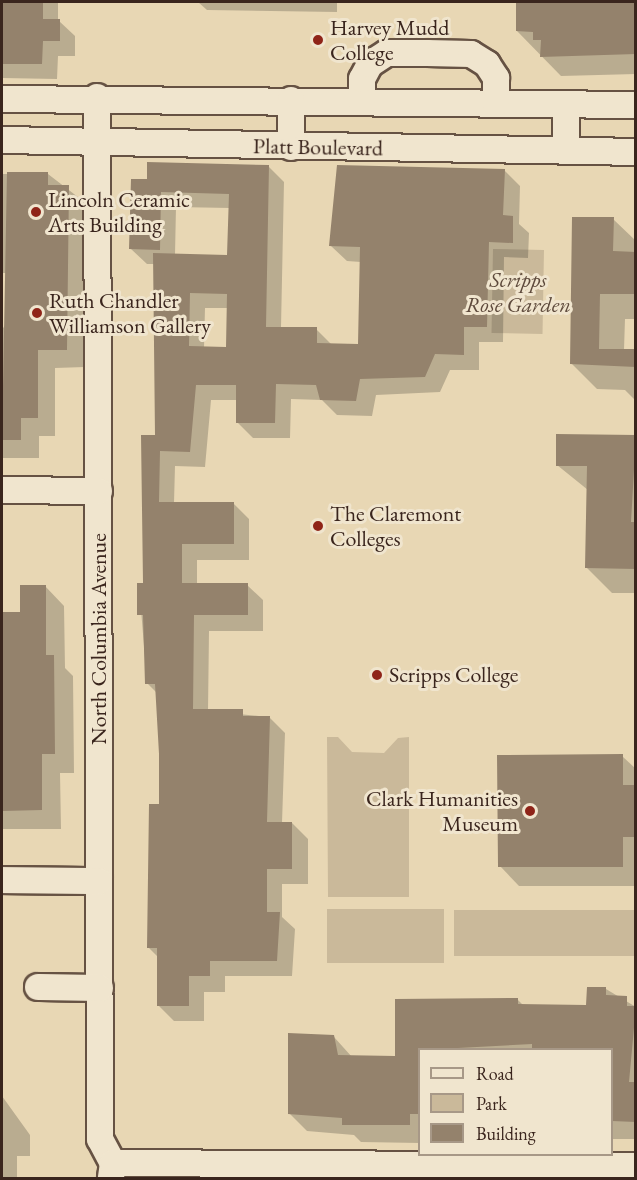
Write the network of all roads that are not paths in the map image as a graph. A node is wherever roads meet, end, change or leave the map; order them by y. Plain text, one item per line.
1 (97, 97) junction
2 (2, 99) edge
3 (291, 100) junction
4 (362, 102) junction
5 (496, 103) junction
6 (566, 104) junction
7 (636, 105) edge
8 (2, 140) edge
9 (98, 144) junction
10 (291, 147) junction
11 (566, 151) junction
12 (636, 152) edge
13 (2, 490) edge
14 (99, 491) junction
15 (2, 880) edge
16 (99, 881) junction
17 (39, 987) dead end
18 (100, 988) junction
19 (636, 1166) edge
20 (112, 1171) edge

1 - 2 street, Platt Boulevard
1 - 3 street, Platt Boulevard
1 - 9 street, North Columbia Avenue
3 - 4 street, Platt Boulevard
3 - 10 street
4 - 5 street, Platt Boulevard
4 - 5 street
5 - 6 street, Platt Boulevard
6 - 7 street, Platt Boulevard
6 - 11 street
8 - 9 street, Platt Boulevard
9 - 10 street, Platt Boulevard
9 - 14 street, North Columbia Avenue
10 - 11 street, Platt Boulevard
11 - 12 street, Platt Boulevard
13 - 14 street
14 - 16 street, North Columbia Avenue
15 - 16 street
16 - 18 street, North Columbia Avenue
17 - 18 street
18 - 20 street, North Columbia Avenue
19 - 20 street

